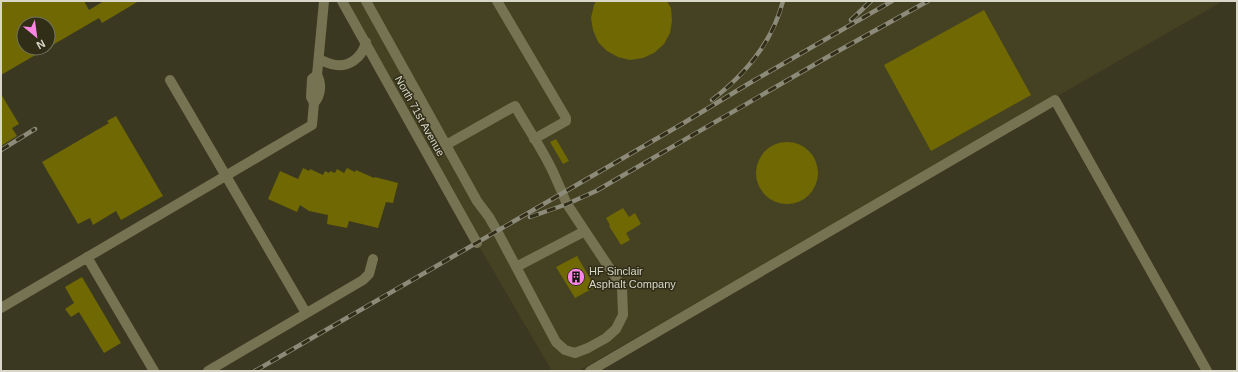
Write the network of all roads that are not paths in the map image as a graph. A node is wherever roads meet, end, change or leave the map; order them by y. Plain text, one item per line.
1 (324, 1) edge
2 (366, 1) edge
3 (497, 1) edge
4 (345, 2) edge
5 (366, 42) junction
6 (319, 59) junction
7 (170, 80) dead end
8 (534, 139) junction
9 (446, 145) junction
10 (226, 176) junction
11 (585, 231) junction
12 (477, 242) dead end
13 (87, 257) junction
14 (373, 259) dead end
15 (516, 267) junction
16 (1, 308) edge
17 (306, 313) junction
18 (154, 371) edge
19 (208, 371) edge
20 (590, 371) edge
21 (1207, 371) edge

1 - 6 lane
2 - 9 lane, North 71st Avenue
3 - 8 lane
4 - 5 lane, North 71st Avenue
5 - 6 lane
5 - 12 lane, North 71st Avenue
6 - 10 lane
7 - 10 lane
8 - 9 lane
8 - 11 lane
9 - 15 lane, North 71st Avenue
10 - 13 lane
10 - 17 lane
11 - 15 lane
11 - 15 lane, North 71st Avenue
13 - 16 lane
13 - 18 lane
14 - 17 lane
17 - 19 lane
20 - 21 lane

